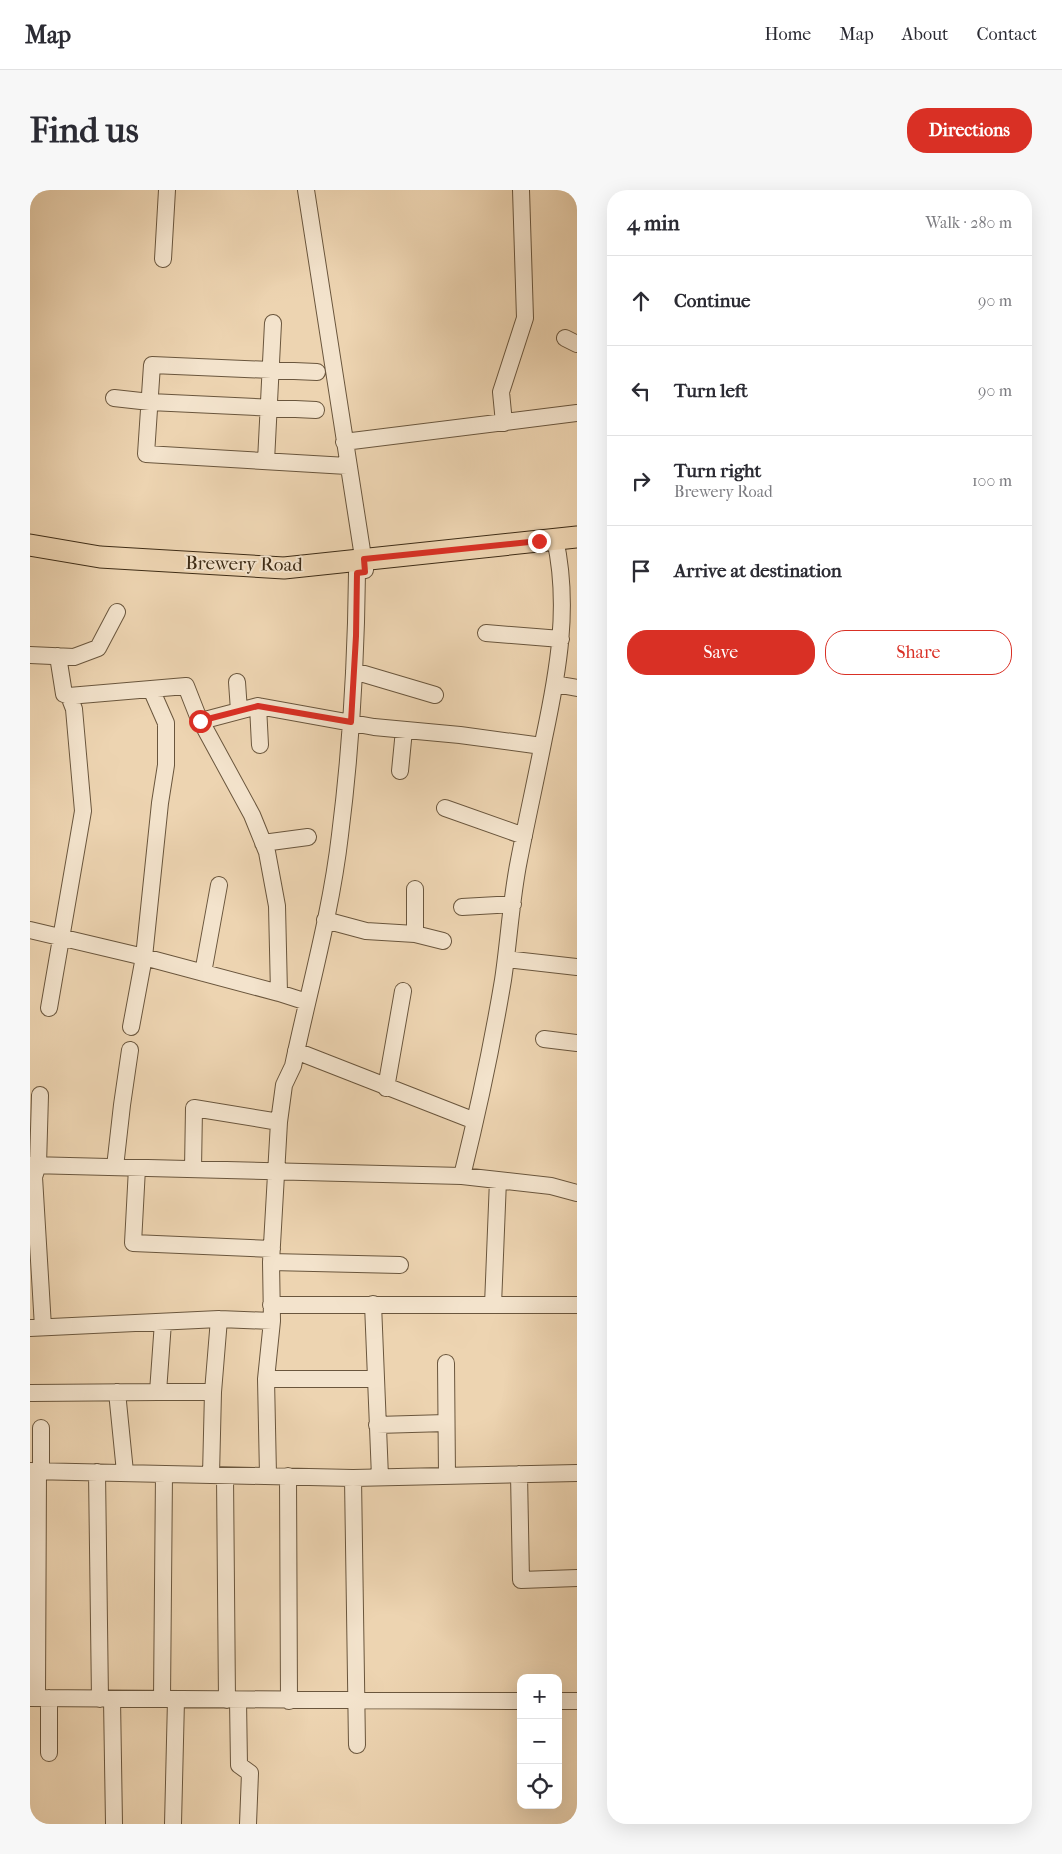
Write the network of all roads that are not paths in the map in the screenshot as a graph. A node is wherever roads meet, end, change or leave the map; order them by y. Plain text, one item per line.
1 (167, 190) edge
2 (306, 190) edge
3 (521, 190) edge
4 (163, 259) dead end
5 (273, 323) dead end
6 (271, 370) junction
7 (317, 372) dead end
8 (114, 398) dead end
9 (150, 402) junction
10 (269, 407) junction
11 (316, 410) dead end
12 (577, 414) edge
13 (504, 422) junction
14 (344, 442) junction
15 (266, 461) junction
16 (347, 466) junction
17 (577, 537) edge
18 (30, 545) edge
19 (563, 547) edge
20 (30, 560) edge
21 (362, 568) junction
22 (117, 612) dead end
23 (486, 633) dead end
24 (561, 639) junction
25 (30, 655) edge
26 (58, 656) junction
27 (354, 671) junction
28 (237, 682) dead end
29 (555, 684) junction
30 (577, 688) edge
31 (151, 689) junction
32 (435, 695) dead end
33 (69, 696) junction
34 (258, 706) junction
35 (239, 711) junction
36 (200, 721) junction
37 (351, 722) junction
38 (404, 730) junction
39 (260, 745) dead end
40 (542, 746) junction
41 (400, 771) dead end
42 (445, 808) dead end
43 (524, 836) junction
44 (308, 837) dead end
45 (263, 843) junction
46 (219, 885) dead end
47 (416, 888) dead end
48 (512, 904) junction
49 (462, 907) dead end
50 (325, 920) junction
51 (30, 930) edge
52 (415, 934) junction
53 (62, 937) junction
54 (443, 941) dead end
55 (144, 957) junction
56 (506, 959) junction
57 (577, 967) edge
58 (203, 973) junction
59 (403, 991) dead end
60 (279, 993) junction
61 (307, 1002) junction
62 (49, 1008) dead end
63 (131, 1026) dead end
64 (544, 1039) dead end
65 (577, 1043) edge
66 (130, 1050) dead end
67 (296, 1051) junction
68 (386, 1088) junction
69 (40, 1095) dead end
70 (475, 1121) junction
71 (279, 1122) junction
72 (34, 1165) edge
73 (115, 1167) junction
74 (137, 1168) junction
75 (193, 1169) junction
76 (277, 1171) junction
77 (462, 1176) junction
78 (498, 1180) junction
79 (577, 1193) edge
80 (272, 1256) junction
81 (400, 1265) dead end
82 (373, 1304) junction
83 (493, 1305) junction
84 (577, 1305) edge
85 (271, 1313) junction
86 (219, 1319) junction
87 (163, 1322) junction
88 (37, 1328) edge
89 (446, 1363) dead end
90 (266, 1379) junction
91 (375, 1379) junction
92 (117, 1392) junction
93 (158, 1392) junction
94 (213, 1392) junction
95 (31, 1393) edge
96 (446, 1423) junction
97 (377, 1425) junction
98 (41, 1428) dead end
99 (36, 1471) edge
100 (97, 1472) junction
101 (125, 1472) junction
102 (577, 1473) edge
103 (164, 1474) junction
104 (519, 1474) junction
105 (268, 1475) junction
106 (218, 1476) junction
107 (288, 1476) junction
108 (447, 1476) junction
109 (380, 1477) junction
110 (353, 1478) junction
111 (577, 1578) edge
112 (39, 1698) edge
113 (106, 1699) junction
114 (169, 1699) junction
115 (233, 1700) junction
116 (289, 1700) junction
117 (356, 1700) junction
118 (517, 1701) edge
119 (562, 1701) edge
120 (577, 1701) edge
121 (357, 1745) dead end
122 (50, 1753) dead end
123 (114, 1824) edge
124 (173, 1824) edge
125 (248, 1824) edge

1 - 4 street
2 - 14 street
3 - 13 street
5 - 6 street
6 - 7 street
6 - 9 street
6 - 10 street
8 - 9 street
9 - 10 street
9 - 15 street
10 - 11 street
10 - 15 street
12 - 13 street
13 - 14 street
14 - 16 street
15 - 16 street
16 - 21 street
17 - 19 main road, Brewery Road
18 - 21 main road, Brewery Road
19 - 21 main road, Brewery Road
19 - 24 street
20 - 21 main road, Brewery Road
21 - 27 street
22 - 26 street
23 - 24 street
24 - 29 street
25 - 26 street
26 - 33 street
27 - 32 street
27 - 37 street
28 - 35 street
29 - 30 street
29 - 40 street
31 - 33 street
31 - 36 street
31 - 55 street
33 - 53 street
34 - 35 street
34 - 37 street
34 - 39 street
35 - 36 street
36 - 45 street
37 - 38 street
37 - 50 street
38 - 40 street
38 - 41 street
40 - 43 street
42 - 43 street
43 - 48 street
44 - 45 street
45 - 60 street
46 - 58 street
47 - 52 street
48 - 49 street
48 - 56 street
50 - 52 street
50 - 61 street
51 - 53 street
52 - 54 street
53 - 55 street
53 - 62 street
55 - 58 street
55 - 63 street
56 - 57 street
56 - 70 street
58 - 60 street
59 - 68 street
60 - 61 street
61 - 67 street
64 - 65 street
66 - 73 street
67 - 68 street
67 - 71 street
68 - 70 street
69 - 72 street
70 - 77 street
71 - 75 street
71 - 76 street
72 - 73 street
72 - 88 street
73 - 74 street
74 - 75 street
74 - 80 street
75 - 76 street
76 - 77 street
76 - 80 street
77 - 78 street
78 - 79 street
78 - 83 street
80 - 81 street
80 - 85 street
82 - 83 street
82 - 85 street
82 - 91 street
83 - 84 street
85 - 86 street
85 - 90 street
86 - 87 street
86 - 94 street
87 - 88 street
87 - 93 street
89 - 96 street
90 - 91 street
90 - 105 street
91 - 97 street
92 - 93 street
92 - 95 street
92 - 101 street
93 - 94 street
94 - 106 street
96 - 97 street
96 - 108 street
97 - 109 street
98 - 99 street
99 - 100 street
99 - 112 street
100 - 101 street
100 - 113 street
101 - 103 street
102 - 104 street
103 - 106 street
103 - 114 street
104 - 108 street
104 - 111 street
105 - 106 street
105 - 107 street
106 - 115 street
107 - 110 street
107 - 116 street
108 - 109 street
109 - 110 street
110 - 117 street
112 - 113 street
112 - 122 street
113 - 114 street
113 - 123 street
114 - 115 street
114 - 124 street
115 - 116 street
115 - 125 street
116 - 117 street
117 - 118 street
117 - 121 street
119 - 120 street

